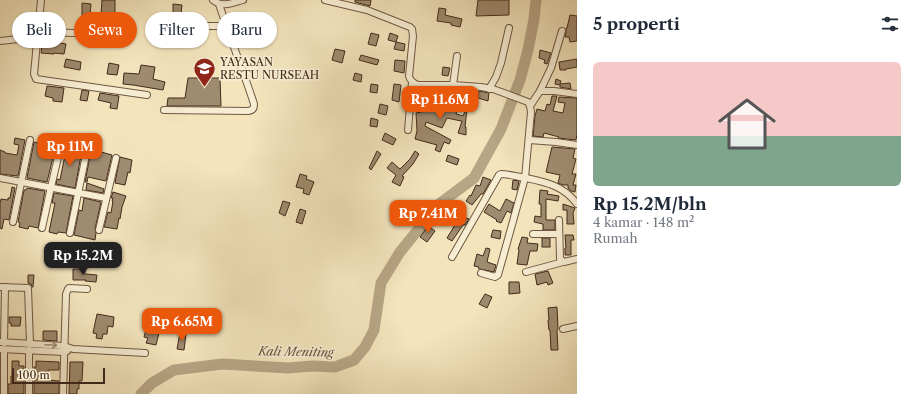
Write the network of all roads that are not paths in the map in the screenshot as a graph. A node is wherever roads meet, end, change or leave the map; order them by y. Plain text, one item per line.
1 (42, 0) edge
2 (243, 0) edge
3 (325, 0) edge
4 (216, 2) edge
5 (41, 12) edge
6 (220, 12) edge
7 (509, 28) dead end
8 (562, 31) dead end
9 (12, 39) edge
10 (0, 41) edge
11 (37, 48) edge
12 (234, 48) edge
13 (457, 56) dead end
14 (412, 82) junction
15 (453, 85) junction
16 (491, 89) junction
17 (540, 91) junction
18 (147, 94) dead end
19 (577, 94) edge
20 (528, 104) junction
21 (164, 110) dead end
22 (408, 130) dead end
23 (30, 140) dead end
24 (529, 140) junction
25 (61, 145) dead end
26 (577, 145) edge
27 (87, 150) dead end
28 (116, 158) dead end
29 (0, 178) edge
30 (525, 178) junction
31 (22, 182) junction
32 (51, 187) junction
33 (78, 192) junction
34 (106, 198) junction
35 (577, 204) edge
36 (559, 220) dead end
37 (12, 222) dead end
38 (42, 228) dead end
39 (99, 230) dead end
40 (70, 233) dead end
41 (533, 234) dead end
42 (559, 234) junction
43 (452, 257) dead end
44 (577, 259) edge
45 (563, 262) junction
46 (526, 272) dead end
47 (481, 273) dead end
48 (3, 287) edge
49 (87, 289) dead end
50 (577, 326) edge
51 (563, 329) dead end
52 (2, 342) edge
53 (30, 347) junction
54 (64, 349) junction
55 (2, 350) edge
56 (145, 353) dead end
57 (4, 394) edge
58 (29, 394) edge
59 (63, 394) edge

1 - 5 street
2 - 4 street
3 - 14 street
4 - 6 street
7 - 16 street
8 - 17 street
9 - 10 street
11 - 18 street
12 - 21 street
13 - 15 street
14 - 15 street
14 - 22 street
15 - 16 street
16 - 20 street
17 - 19 street
17 - 20 street
20 - 24 street
23 - 31 street
24 - 26 street
24 - 30 street
25 - 32 street
27 - 33 street
28 - 34 street
29 - 31 street
30 - 35 street
30 - 43 street
30 - 47 street
31 - 32 street
31 - 37 street
32 - 33 street
32 - 38 street
33 - 34 street
33 - 40 street
34 - 39 street
36 - 42 street
41 - 42 street
42 - 45 street
44 - 45 street
45 - 46 street
48 - 52 street
48 - 53 street
49 - 54 street
50 - 51 street
52 - 53 street
53 - 54 street
53 - 55 street
53 - 58 street
54 - 56 street
54 - 59 street
55 - 57 street

